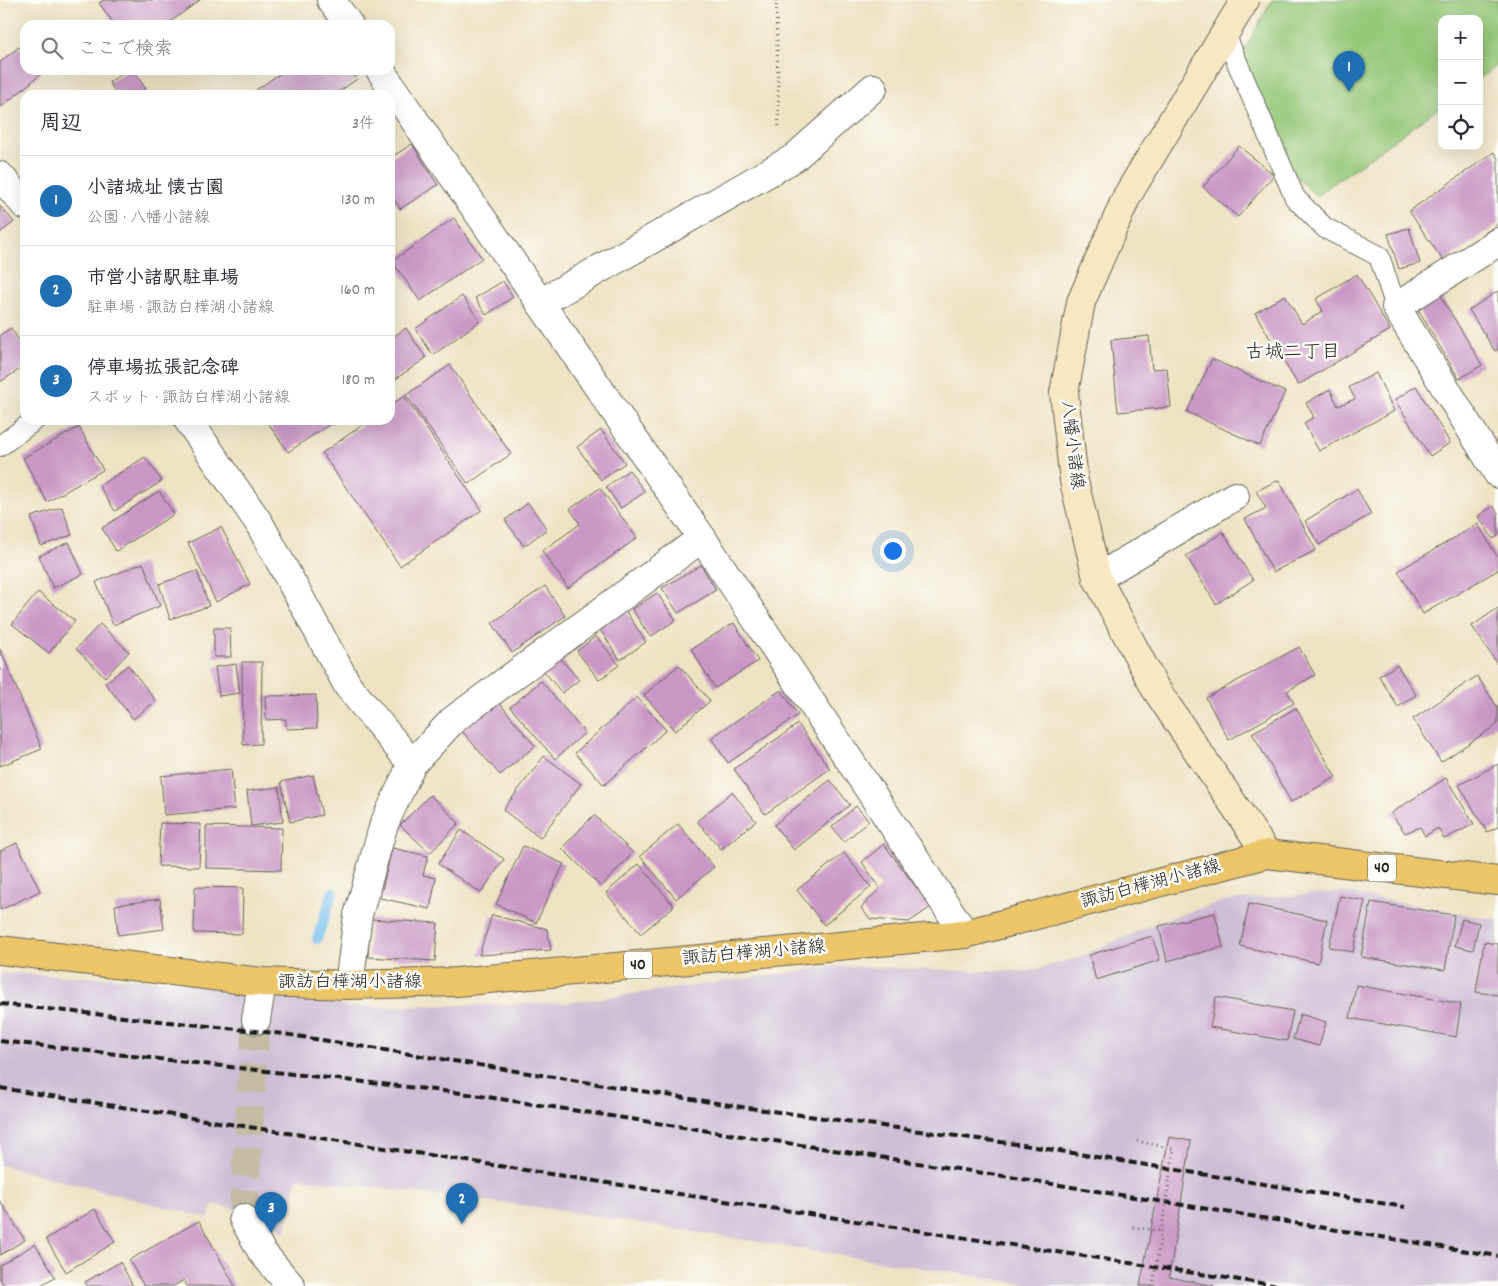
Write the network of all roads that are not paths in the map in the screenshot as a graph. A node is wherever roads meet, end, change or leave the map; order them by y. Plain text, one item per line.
1 (1245, 0) edge
2 (1225, 34) junction
3 (383, 75) edge
4 (873, 88) dead end
5 (394, 90) edge
6 (395, 92) edge
7 (0, 176) edge
8 (20, 199) edge
9 (1498, 242) edge
10 (540, 303) junction
11 (1396, 307) junction
12 (28, 425) edge
13 (191, 425) edge
14 (0, 446) edge
15 (1498, 474) edge
16 (1235, 496) dead end
17 (702, 538) junction
18 (1097, 578) junction
19 (412, 764) junction
20 (1266, 854) junction
21 (1498, 881) edge
22 (965, 934) junction
23 (0, 950) edge
24 (262, 982) junction
25 (349, 985) junction
26 (256, 1020) tunnel mouth
27 (243, 1218) tunnel mouth
28 (291, 1286) edge

1 - 2 main road, 八幡小諸線
2 - 11 lane
2 - 18 main road, 八幡小諸線
3 - 5 street
4 - 10 street
6 - 10 street
7 - 8 street
9 - 11 street
10 - 17 street
11 - 15 street
12 - 14 lane
13 - 19 street
16 - 18 street
17 - 19 street
17 - 22 street
18 - 20 main road, 八幡小諸線
19 - 25 street
20 - 21 main road, 諏訪白樺湖小諸線 / 40
20 - 22 main road, 諏訪白樺湖小諸線 / 40
22 - 25 main road, 諏訪白樺湖小諸線 / 40
23 - 24 main road, 諏訪白樺湖小諸線 / 40
24 - 25 main road, 諏訪白樺湖小諸線 / 40
24 - 26 street
27 - 28 street

